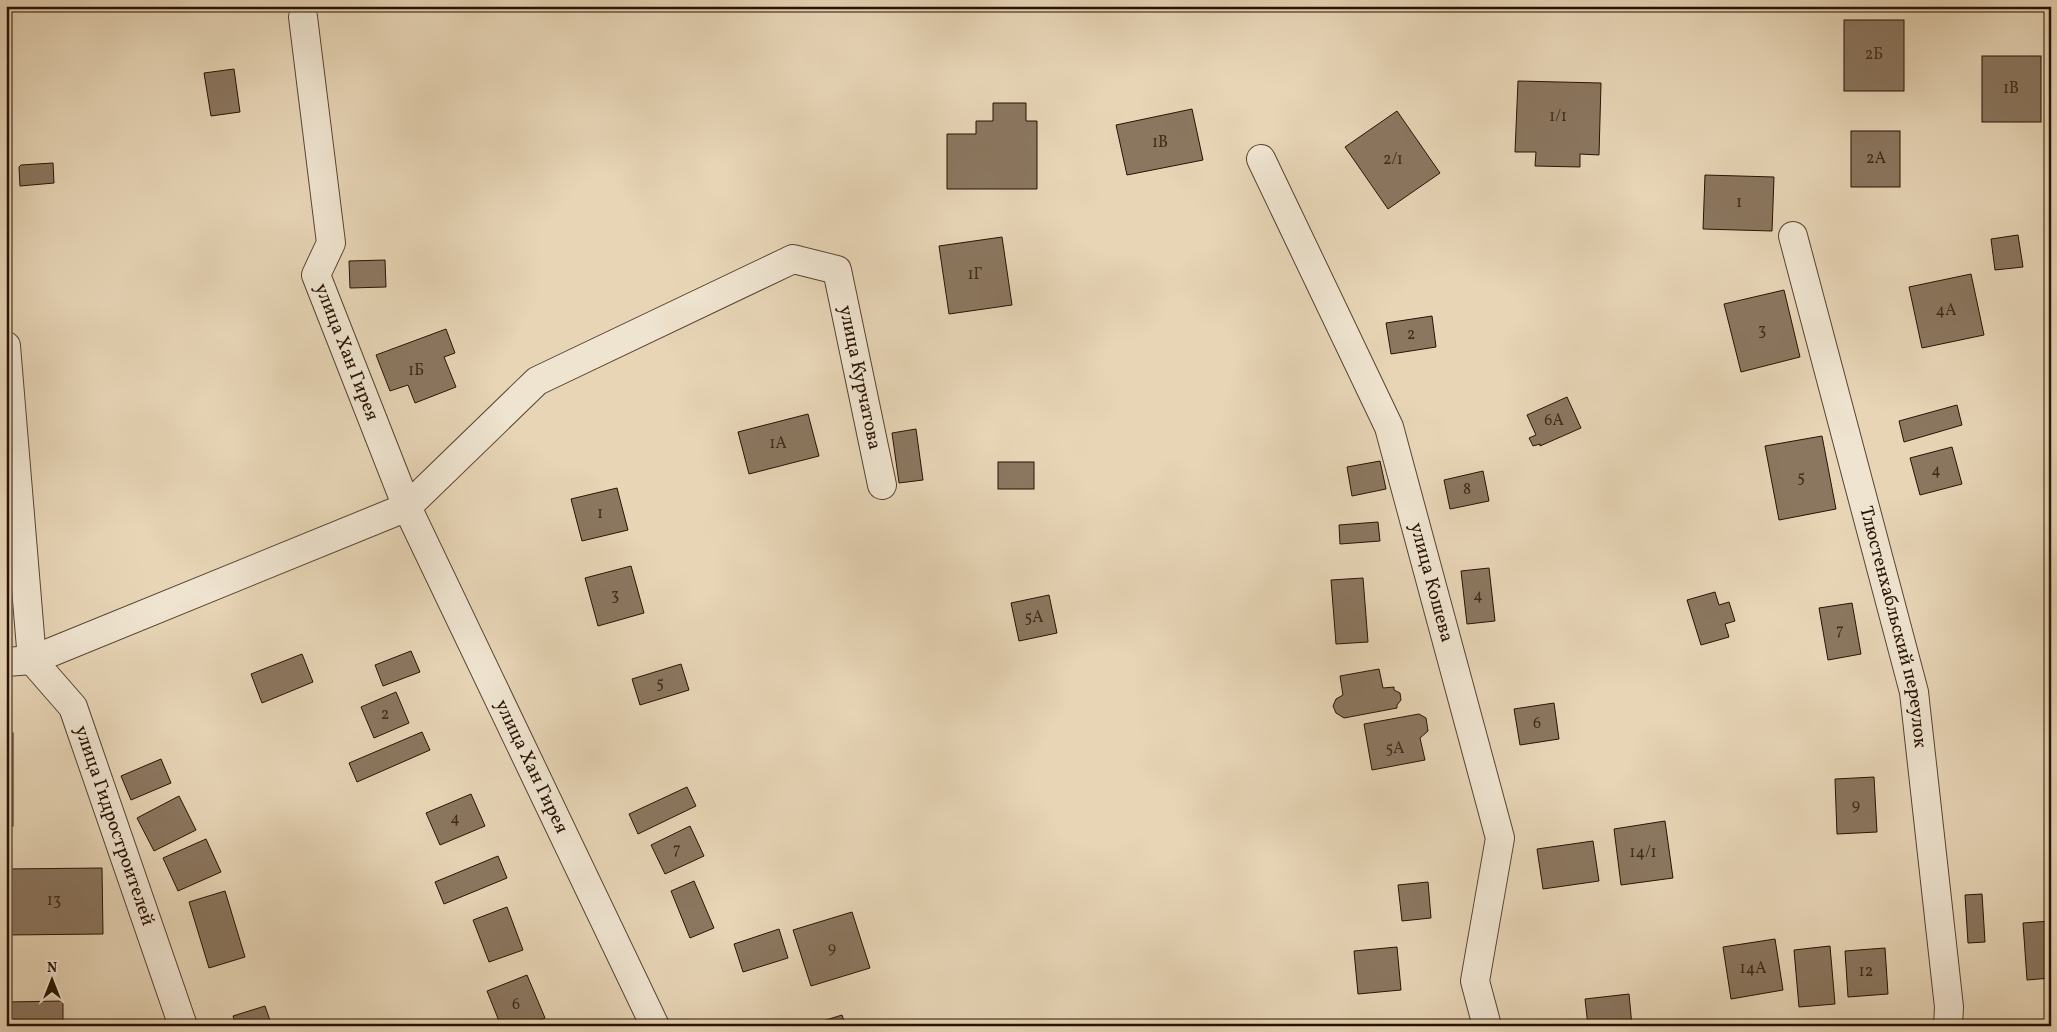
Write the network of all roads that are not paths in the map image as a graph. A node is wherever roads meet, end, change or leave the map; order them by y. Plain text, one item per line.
1 (302, 17) dead end
2 (1261, 159) dead end
3 (1793, 236) dead end
4 (6, 346) edge
5 (882, 485) dead end
6 (407, 507) junction
7 (19, 661) edge
8 (183, 1026) edge
9 (655, 1026) edge
10 (1487, 1026) edge
11 (1948, 1026) edge

1 - 6 street, улица Хан Гирея
2 - 10 street, улица Кошева
3 - 11 street, Тлюстенхабльский переулок
4 - 7 street
5 - 6 street, улица Курчатова
6 - 7 street
6 - 9 street, улица Хан Гирея
7 - 8 street, улица Гидростроителей

